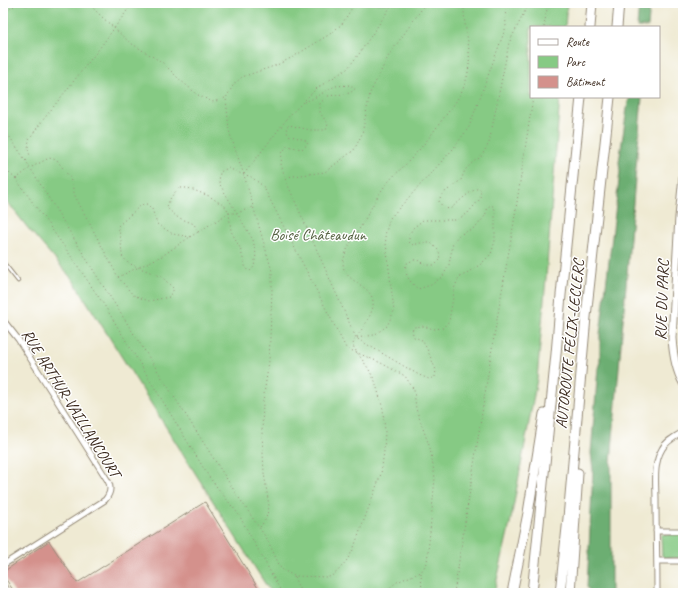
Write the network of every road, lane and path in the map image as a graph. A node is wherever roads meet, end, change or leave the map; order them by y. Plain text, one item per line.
1 (19, 3) edge
2 (88, 3) edge
3 (136, 3) edge
4 (355, 3) edge
5 (393, 3) edge
6 (426, 3) edge
7 (464, 3) edge
8 (506, 3) edge
9 (528, 3) edge
10 (548, 3) edge
11 (592, 3) edge
12 (619, 3) edge
13 (3, 13) edge
14 (544, 26) edge
15 (590, 26) edge
16 (617, 26) edge
17 (114, 29) junction
18 (226, 98) junction
19 (533, 98) edge
20 (582, 98) edge
21 (610, 98) edge
22 (304, 102) junction
23 (3, 127) edge
24 (26, 161) junction
25 (3, 168) edge
26 (30, 168) junction
27 (244, 175) junction
28 (683, 176) edge
29 (285, 177) junction
30 (16, 179) junction
31 (253, 207) junction
32 (229, 213) junction
33 (237, 213) junction
34 (681, 217) edge
35 (198, 232) junction
36 (4, 264) edge
37 (139, 267) junction
38 (118, 277) junction
39 (18, 282) dead end
40 (3, 320) edge
41 (356, 338) junction
42 (358, 354) junction
43 (555, 369) junction
44 (581, 376) junction
45 (683, 383) edge
46 (683, 432) edge
47 (259, 527) junction
48 (656, 531) junction
49 (683, 531) edge
50 (657, 561) junction
51 (683, 561) edge
52 (3, 565) edge
53 (421, 572) junction
54 (294, 576) junction
55 (3, 587) edge
56 (7, 593) edge
57 (282, 593) edge
58 (301, 593) edge
59 (383, 593) edge
60 (422, 593) edge
61 (454, 593) edge
62 (512, 593) edge
63 (532, 593) edge
64 (560, 593) edge
65 (570, 593) edge
66 (657, 593) edge

1 - 13 path
2 - 17 path
3 - 17 path
4 - 18 path
5 - 22 path
6 - 29 path
7 - 41 path
8 - 41 path
9 - 41 path
10 - 14 path
11 - 15 highway
12 - 16 highway
17 - 18 path
17 - 24 path
18 - 27 path
19 - 61 path
20 - 43 highway, AUTOROUTE FÉLIX-LECLERC
21 - 44 highway, AUTOROUTE FÉLIX-LECLERC
22 - 27 path
22 - 29 path
23 - 24 path
24 - 26 path
25 - 30 path
26 - 30 path
26 - 38 path
26 - 47 path
27 - 31 path
27 - 33 path
27 - 42 path
28 - 34 street, RUE DU PARC
29 - 41 path
30 - 57 path
31 - 33 path
31 - 47 path
32 - 33 path
32 - 33 path
32 - 35 path
32 - 35 path
34 - 45 street, RUE DU PARC
35 - 37 path
35 - 37 path
36 - 39 lane
37 - 38 path
37 - 38 path
40 - 52 street, RUE ARTHUR-VAILLANCOURT
41 - 42 path
42 - 53 path
42 - 54 path
43 - 62 highway
43 - 63 highway, AUTOROUTE FÉLIX-LECLERC
44 - 64 highway, AUTOROUTE FÉLIX-LECLERC
44 - 65 highway
46 - 48 street
47 - 54 path
48 - 49 street
48 - 50 street
50 - 51 street
50 - 66 street
53 - 59 path
53 - 60 path
54 - 58 path
55 - 56 street

